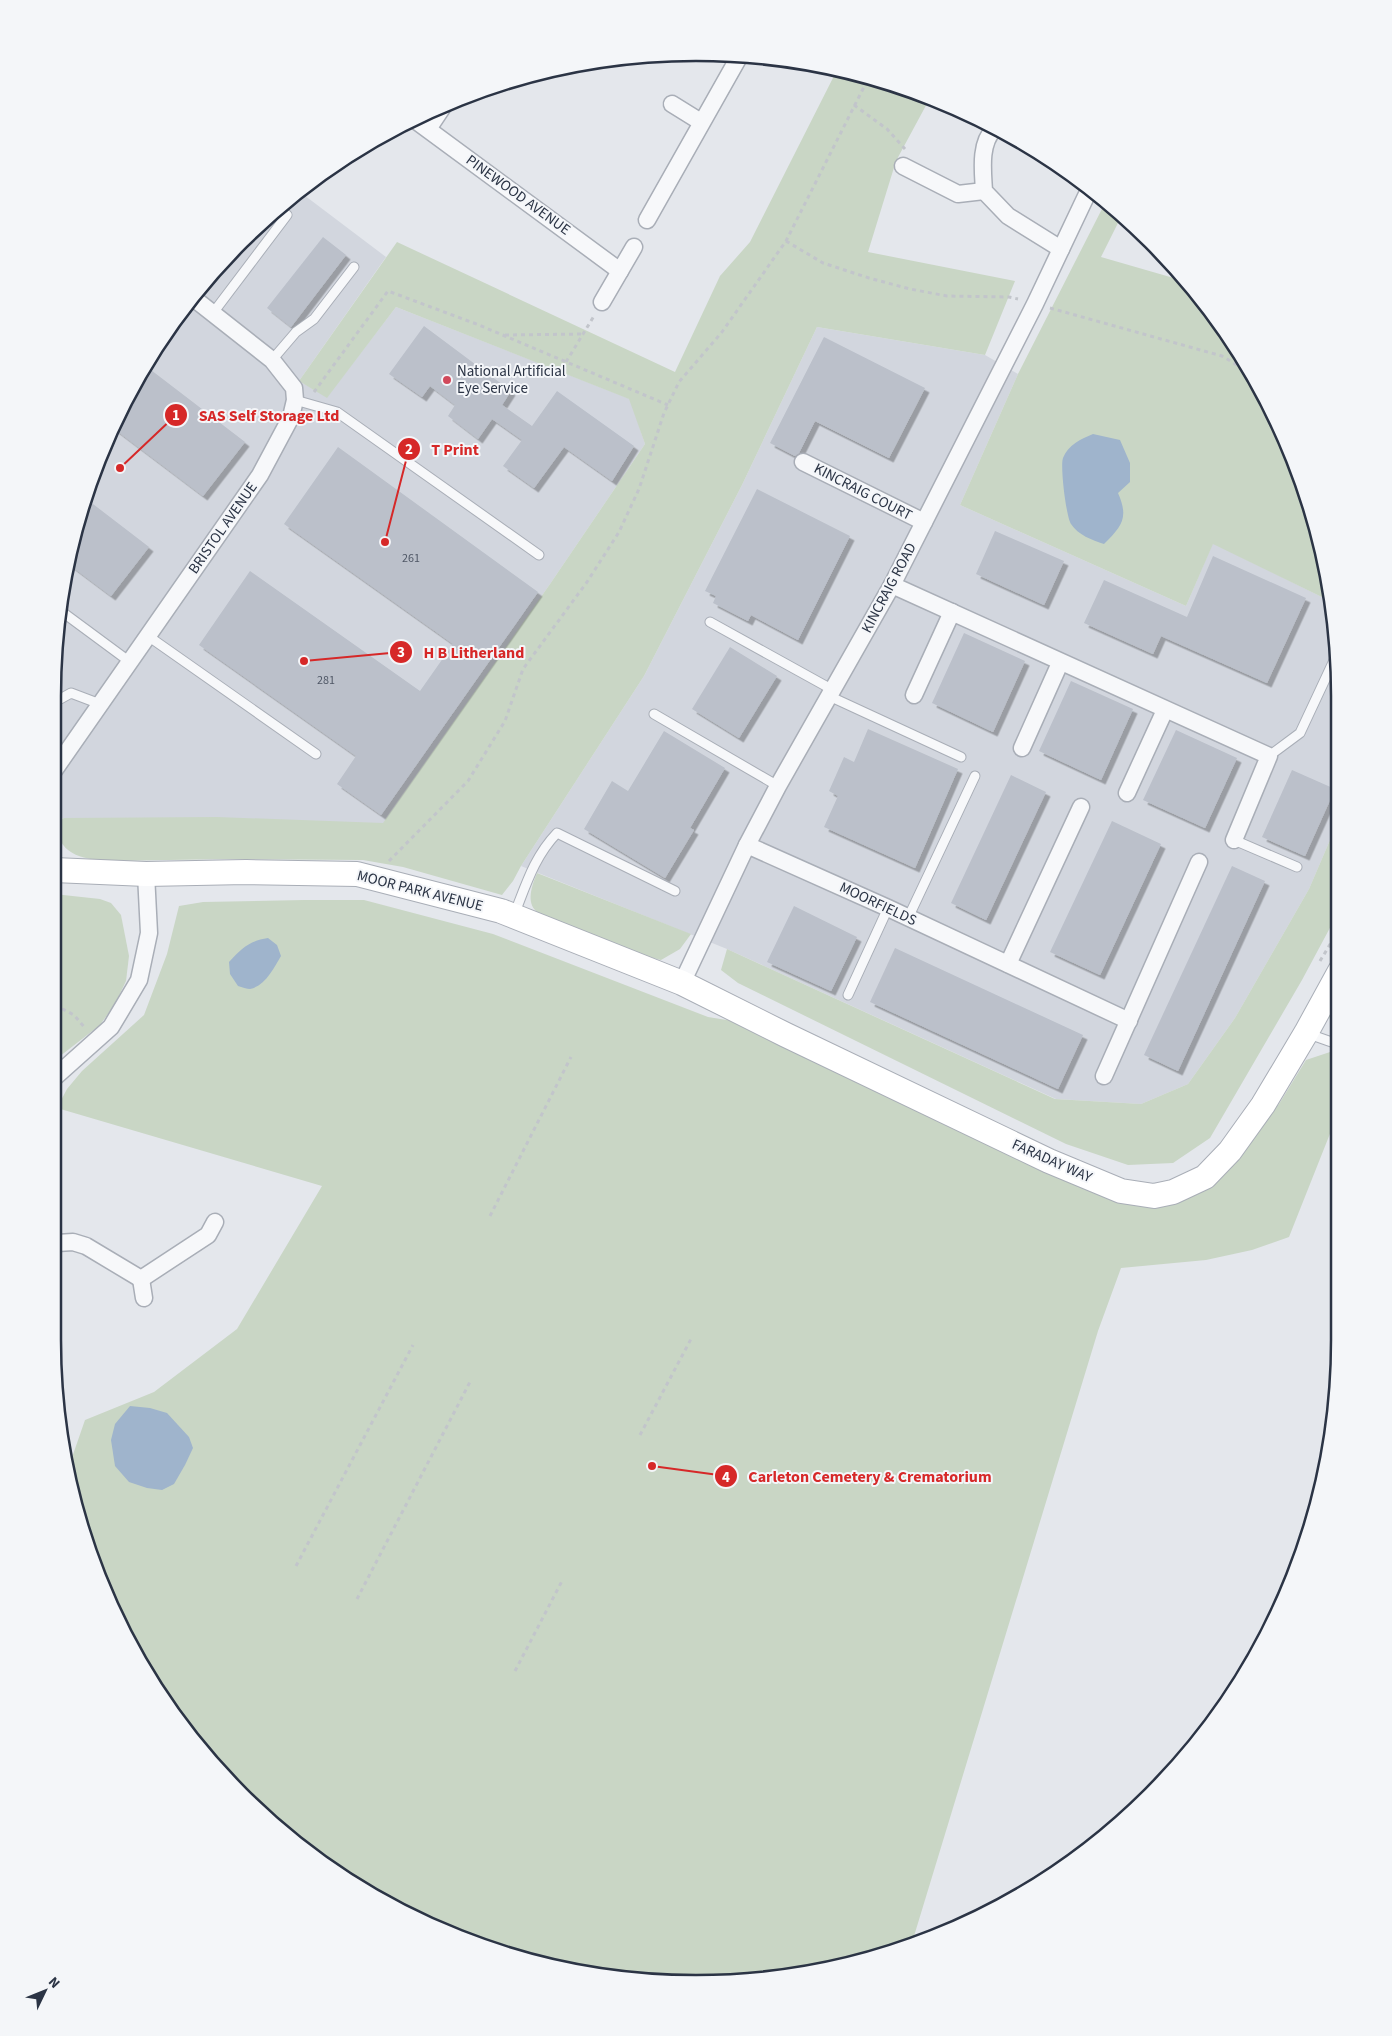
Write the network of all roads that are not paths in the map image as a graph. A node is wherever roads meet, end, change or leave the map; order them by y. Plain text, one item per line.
1 (735, 63) edge
2 (672, 104) dead end
3 (701, 122) junction
4 (422, 124) edge
5 (989, 134) edge
6 (903, 166) dead end
7 (984, 191) junction
8 (1087, 196) edge
9 (285, 213) edge
10 (647, 220) dead end
11 (634, 247) dead end
12 (1061, 249) junction
13 (354, 266) dead end
14 (620, 271) junction
15 (199, 302) edge
16 (602, 302) dead end
17 (213, 312) junction
18 (272, 360) junction
19 (294, 394) junction
20 (803, 462) dead end
21 (924, 522) junction
22 (539, 555) dead end
23 (892, 585) junction
24 (952, 612) junction
25 (67, 614) edge
26 (710, 622) dead end
27 (148, 636) junction
28 (130, 662) junction
29 (1060, 662) junction
30 (1330, 670) edge
31 (831, 693) junction
32 (914, 695) dead end
33 (61, 698) edge
34 (100, 704) junction
35 (1165, 710) junction
36 (654, 714) dead end
37 (1022, 748) dead end
38 (316, 754) dead end
39 (1269, 756) junction
40 (961, 757) dead end
41 (61, 760) edge
42 (975, 776) dead end
43 (778, 786) junction
44 (1127, 793) dead end
45 (1081, 807) dead end
46 (1234, 840) joint
47 (747, 845) junction
48 (1199, 862) dead end
49 (1298, 867) dead end
50 (61, 870) edge
51 (146, 874) junction
52 (675, 891) dead end
53 (888, 908) junction
54 (514, 915) junction
55 (908, 918) junction
56 (1008, 964) junction
57 (1329, 967) edge
58 (682, 983) junction
59 (848, 995) dead end
60 (1129, 1021) junction
61 (1306, 1033) junction
62 (1331, 1042) edge
63 (61, 1071) edge
64 (1104, 1076) dead end
65 (215, 1222) dead end
66 (61, 1243) edge
67 (142, 1279) junction
68 (144, 1298) dead end

1 - 3 street
2 - 3 street
3 - 10 street
4 - 14 street, PINEWOOD AVENUE
5 - 7 street
6 - 7 street
7 - 12 street
8 - 12 street, KINCRAIG ROAD
9 - 17 lane
11 - 14 street
12 - 21 street, KINCRAIG ROAD
13 - 18 lane
14 - 16 street
15 - 17 street
17 - 18 street
18 - 19 street
19 - 22 lane
19 - 27 street, BRISTOL AVENUE
20 - 21 street, KINCRAIG COURT
21 - 23 street, KINCRAIG ROAD
23 - 24 street
23 - 31 street, KINCRAIG ROAD
24 - 29 street
24 - 32 street
25 - 28 lane
26 - 31 lane
27 - 28 street, BRISTOL AVENUE
27 - 38 lane
28 - 34 street, BRISTOL AVENUE
29 - 35 street
29 - 37 street
30 - 39 lane
31 - 40 lane
31 - 43 street, KINCRAIG ROAD
33 - 34 lane
34 - 41 street, BRISTOL AVENUE
35 - 39 street
35 - 44 street
36 - 43 lane
39 - 46 street
42 - 55 lane
43 - 47 street, KINCRAIG ROAD
45 - 56 street
46 - 49 lane
47 - 53 street, MOORFIELDS
47 - 58 street, KINCRAIG ROAD
48 - 60 street
50 - 51 street, MOOR PARK AVENUE
51 - 54 street, MOOR PARK AVENUE
51 - 63 street
52 - 54 lane
53 - 55 street, MOORFIELDS
53 - 59 lane
54 - 58 street, MOOR PARK AVENUE
55 - 56 street, MOORFIELDS
56 - 60 street, MOORFIELDS
57 - 61 street, FARADAY WAY
58 - 61 street, FARADAY WAY
60 - 64 street
61 - 62 lane
65 - 67 street
66 - 67 street
67 - 68 street

